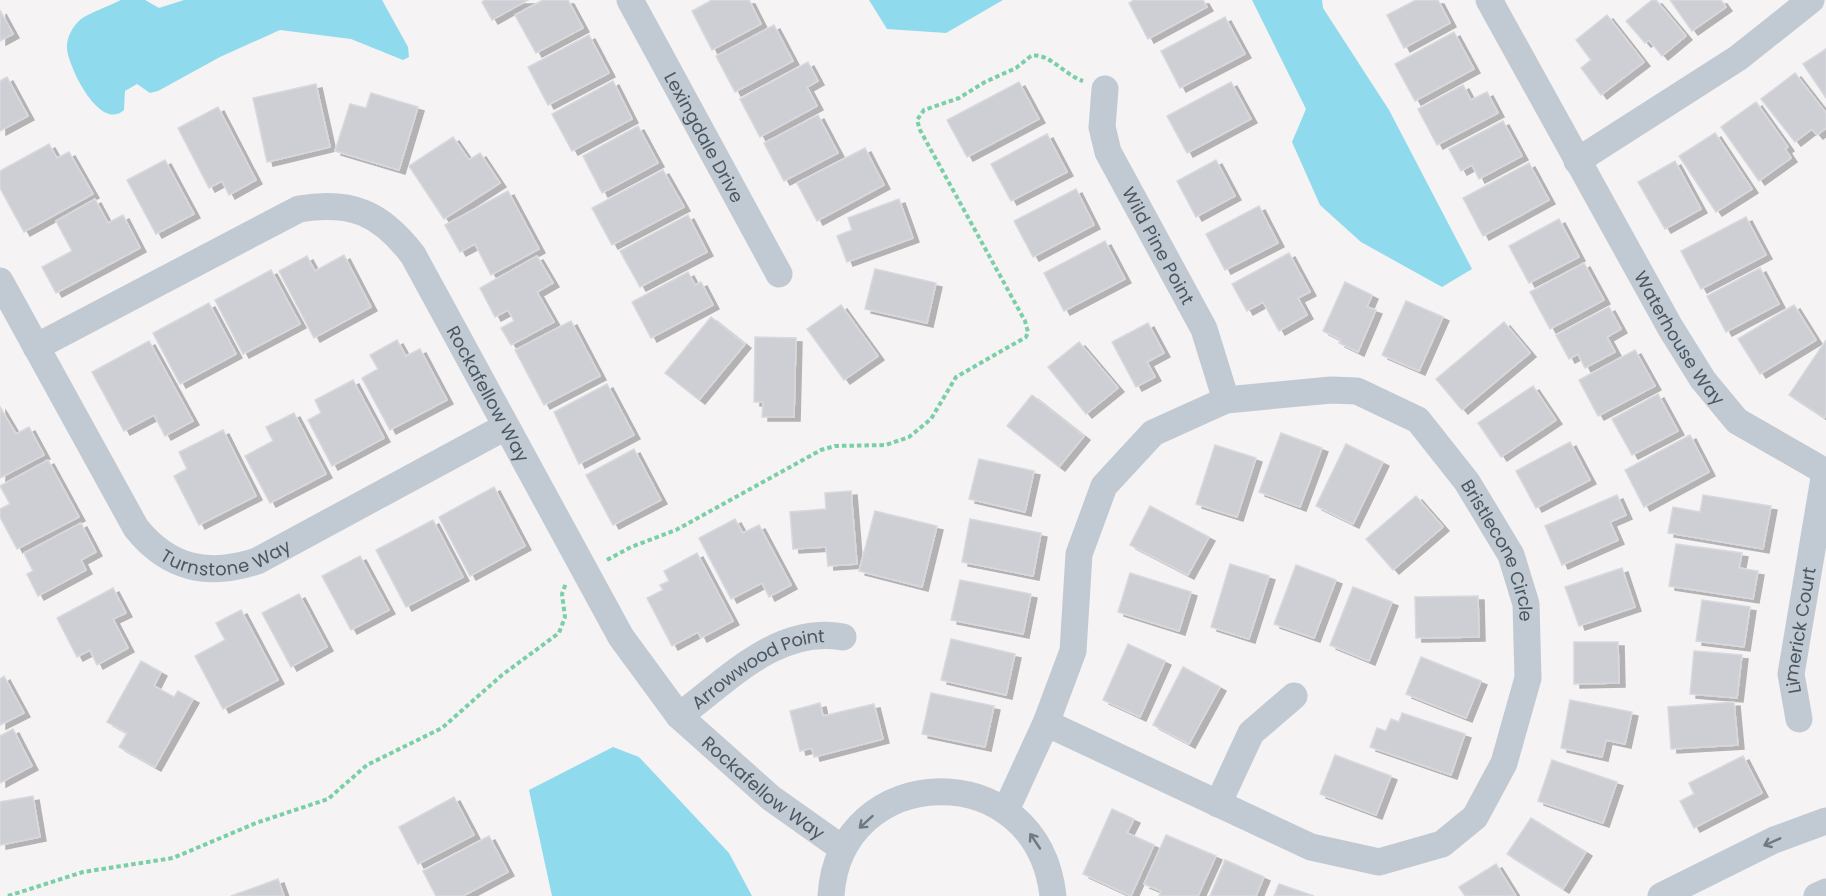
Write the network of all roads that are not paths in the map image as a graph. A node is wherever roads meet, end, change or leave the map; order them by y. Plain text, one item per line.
1 (630, 0) edge
2 (1489, 0) edge
3 (1811, 0) edge
4 (1105, 89) road end
5 (1577, 161) junction
6 (779, 274) dead end
7 (0, 280) edge
8 (36, 347) junction
9 (1226, 400) junction
10 (505, 427) junction
11 (1825, 472) edge
12 (843, 637) dead end
13 (1294, 696) dead end
14 (679, 716) junction
15 (1799, 719) dead end
16 (1046, 723) junction
17 (1218, 804) junction
18 (1006, 810) junction
19 (1826, 820) edge
20 (843, 849) junction
21 (1826, 892) edge
22 (831, 896) edge
23 (1053, 896) edge
24 (1661, 896) edge
25 (1817, 896) edge

1 - 6 street, Lexingdale Drive
2 - 5 street, Waterhouse Way
3 - 5 street
4 - 9 street, Wild Pine Point
5 - 11 street, Waterhouse Way
7 - 8 street, Turnstone Way
8 - 10 street, Rockafellow Way
8 - 10 street, Turnstone Way
9 - 16 street, Bristlecone Circle
9 - 17 street, Bristlecone Circle
10 - 14 street, Rockafellow Way
11 - 15 street, Limerick Court
12 - 14 street, Arrowwood Point
13 - 17 street
14 - 20 street, Rockafellow Way
16 - 17 street, Bristlecone Circle
16 - 18 street, Bristlecone Circle
18 -> 20 street
23 -> 18 street
19 -> 24 street
20 - 22 street
21 - 25 street

